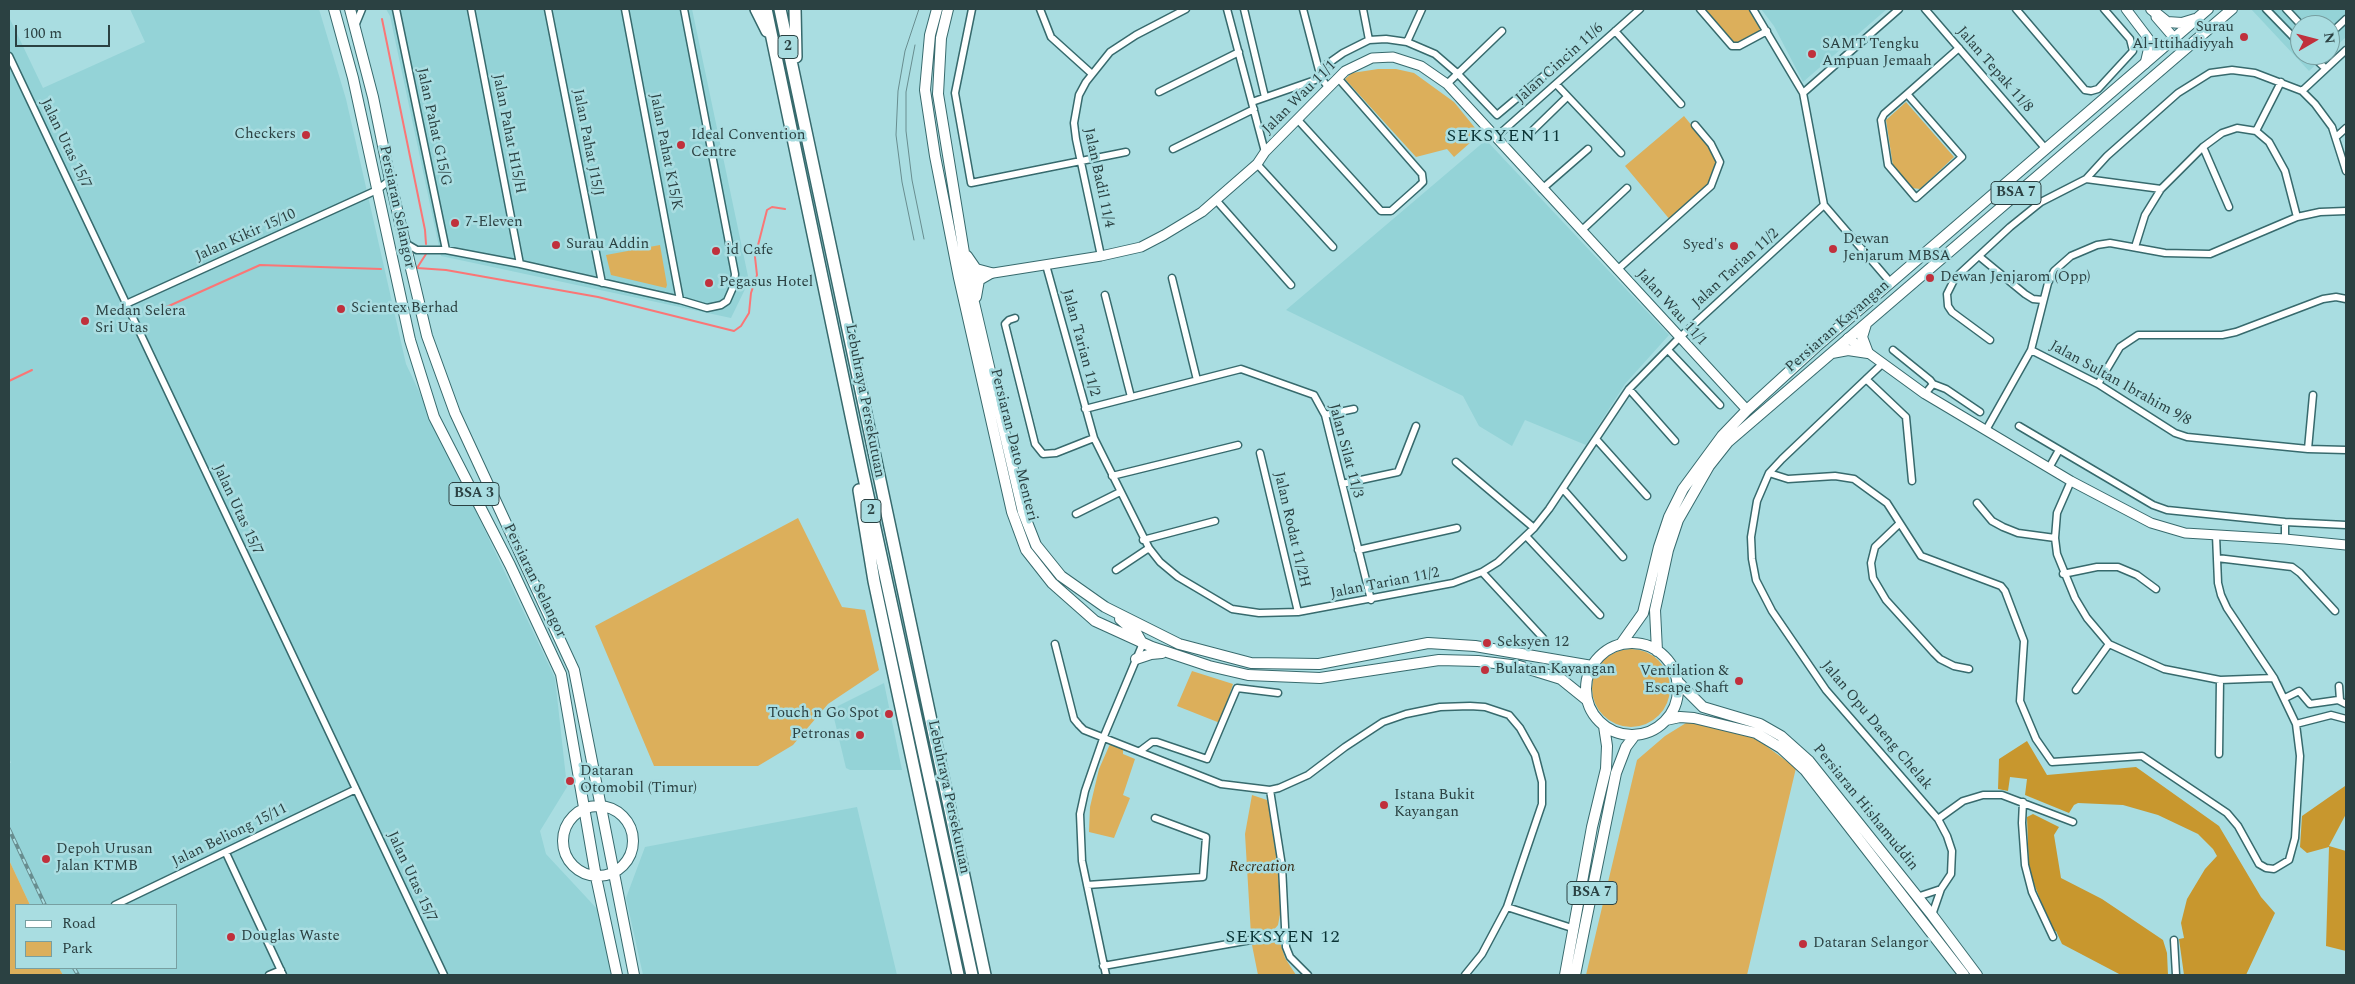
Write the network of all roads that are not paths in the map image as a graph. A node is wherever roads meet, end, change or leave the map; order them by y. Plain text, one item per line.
1 (334, 9) edge
2 (350, 9) edge
3 (362, 9) edge
4 (396, 9) edge
5 (471, 9) edge
6 (548, 9) edge
7 (625, 9) edge
8 (684, 9) edge
9 (756, 9) edge
10 (766, 9) edge
11 (780, 9) edge
12 (795, 9) edge
13 (937, 9) edge
14 (948, 9) edge
15 (972, 9) edge
16 (1040, 9) edge
17 (1186, 9) edge
18 (1227, 9) edge
19 (1244, 9) edge
20 (1303, 9) edge
21 (1363, 9) edge
22 (1422, 9) edge
23 (1640, 9) edge
24 (1700, 9) edge
25 (1753, 9) edge
26 (1899, 9) edge
27 (1925, 9) edge
28 (2016, 9) edge
29 (2104, 9) edge
30 (2126, 9) edge
31 (2150, 9) edge
32 (2208, 9) edge
33 (2232, 9) edge
34 (2266, 9) edge
35 (2198, 18) junction
36 (355, 26) junction
37 (1502, 31) dead end
38 (1615, 31) junction
39 (1768, 31) junction
40 (2290, 34) edge
41 (2175, 39) junction
42 (1369, 40) junction
43 (1407, 42) junction
44 (774, 46) junction
45 (1959, 48) junction
46 (2346, 50) edge
47 (1239, 52) junction
48 (9, 56) edge
49 (2145, 64) junction
50 (2166, 66) junction
51 (2323, 66) joint
52 (1553, 68) dead end
53 (1319, 70) junction
54 (1457, 73) junction
55 (1092, 74) junction
56 (1321, 78) junction
57 (1338, 78) junction
58 (2281, 82) junction
59 (1447, 84) junction
60 (1556, 84) junction
61 (796, 85) junction
62 (1328, 87) junction
63 (1159, 92) dead end
64 (2302, 92) junction
65 (1803, 93) junction
66 (1907, 94) junction
67 (1265, 97) junction
68 (1567, 97) junction
69 (1252, 102) junction
70 (1680, 104) dead end
71 (1254, 109) junction
72 (1298, 120) junction
73 (1695, 125) dead end
74 (2346, 128) edge
75 (2256, 131) junction
76 (1527, 136) dead end
77 (1496, 137) junction
78 (2336, 137) junction
79 (2203, 147) junction
80 (2045, 148) junction
81 (1173, 149) dead end
82 (1588, 149) dead end
83 (1126, 152) dead end
84 (1265, 152) junction
85 (1621, 153) dead end
86 (1082, 163) junction
87 (1257, 164) junction
88 (2346, 171) edge
89 (2086, 178) junction
90 (390, 180) junction
91 (1627, 188) dead end
92 (1542, 189) junction
93 (2161, 189) junction
94 (377, 190) junction
95 (1216, 200) junction
96 (1824, 205) junction
97 (2229, 207) dead end
98 (2346, 210) edge
99 (2297, 217) junction
100 (1580, 231) junction
101 (961, 238) junction
102 (405, 243) junction
103 (1333, 247) dead end
104 (2135, 247) junction
105 (417, 250) junction
106 (446, 250) junction
107 (1102, 256) junction
108 (1980, 257) junction
109 (409, 261) junction
110 (520, 264) junction
111 (1046, 265) junction
112 (957, 268) junction
113 (1618, 270) junction
114 (991, 273) junction
115 (968, 277) junction
116 (1172, 278) dead end
117 (602, 283) junction
118 (1891, 283) junction
119 (1291, 285) dead end
120 (961, 287) junction
121 (1105, 295) dead end
122 (2346, 299) edge
123 (680, 300) junction
124 (2043, 300) junction
125 (126, 304) junction
126 (976, 313) junction
127 (1015, 318) dead end
128 (1868, 321) junction
129 (1679, 338) junction
130 (1848, 338) junction
131 (1990, 340) dead end
132 (1816, 347) junction
133 (1668, 350) junction
134 (1892, 350) dead end
135 (2031, 350) junction
136 (1831, 353) junction
137 (1868, 353) junction
138 (1882, 364) junction
139 (1866, 379) junction
140 (1197, 380) junction
141 (1933, 384) junction
142 (2098, 384) junction
143 (1629, 389) junction
144 (1925, 394) junction
145 (2313, 395) dead end
146 (1131, 397) junction
147 (1720, 405) dead end
148 (1086, 409) junction
149 (1354, 409) dead end
150 (1747, 410) junction
151 (1980, 412) dead end
152 (1325, 415) junction
153 (1416, 426) dead end
154 (2019, 426) dead end
155 (1986, 430) junction
156 (1094, 438) junction
157 (1596, 439) junction
158 (1676, 441) dead end
159 (1238, 445) dead end
160 (2308, 449) junction
161 (2059, 450) junction
162 (2346, 450) edge
163 (1260, 453) dead end
164 (1456, 462) dead end
165 (2049, 468) junction
166 (863, 473) junction
167 (1769, 474) junction
168 (1112, 476) junction
169 (1912, 481) dead end
170 (2071, 481) junction
171 (1342, 484) junction
172 (1563, 489) junction
173 (1120, 492) junction
174 (1647, 496) dead end
175 (1977, 503) dead end
176 (1076, 514) dead end
177 (1215, 521) dead end
178 (2285, 522) junction
179 (1899, 524) junction
180 (2346, 525) edge
181 (1457, 528) dead end
182 (1534, 528) junction
183 (2216, 535) junction
184 (1526, 536) junction
185 (2055, 538) junction
186 (2285, 539) junction
187 (1143, 540) junction
188 (2346, 545) edge
189 (1148, 548) junction
190 (1358, 550) junction
191 (1623, 557) dead end
192 (2217, 558) junction
193 (1116, 570) dead end
194 (1482, 572) junction
195 (2063, 574) junction
196 (2156, 589) dead end
197 (1371, 600) junction
198 (1109, 610) junction
199 (2336, 611) dead end
200 (1298, 612) junction
201 (1600, 615) dead end
202 (1543, 638) dead end
203 (1055, 644) dead end
204 (1179, 644) junction
205 (1621, 644) junction
206 (2109, 644) junction
207 (1657, 651) junction
208 (1140, 652) junction
209 (1168, 653) junction
210 (1592, 666) junction
211 (1969, 670) dead end
212 (2274, 678) junction
213 (2220, 680) junction
214 (1677, 681) junction
215 (2339, 686) dead end
216 (2076, 690) dead end
217 (1278, 693) dead end
218 (2285, 698) junction
219 (1587, 700) junction
220 (2343, 702) edge
221 (2346, 719) edge
222 (1666, 720) junction
223 (2296, 724) junction
224 (1604, 726) junction
225 (1636, 735) junction
226 (1104, 736) junction
227 (1140, 751) junction
228 (2219, 754) dead end
229 (356, 789) junction
230 (1270, 790) junction
231 (2023, 802) junction
232 (600, 806) junction
233 (584, 809) junction
234 (1155, 818) dead end
235 (1938, 819) junction
236 (2073, 822) dead end
237 (226, 853) junction
238 (612, 873) junction
239 (596, 876) junction
240 (1087, 885) junction
241 (1941, 890) junction
242 (1918, 897) junction
243 (117, 904) edge
244 (1506, 907) junction
245 (1932, 915) junction
246 (1575, 929) junction
247 (1285, 934) junction
248 (2053, 937) dead end
249 (2174, 940) dead end
250 (1104, 966) junction
251 (282, 972) edge
252 (958, 974) edge
253 (269, 975) edge
254 (444, 975) edge
255 (617, 975) edge
256 (634, 975) edge
257 (972, 975) edge
258 (985, 975) edge
259 (1106, 975) edge
260 (1308, 975) edge
261 (1465, 975) edge
262 (1565, 975) edge
263 (1575, 975) edge
264 (1964, 975) edge
265 (1977, 975) edge
266 (2176, 975) edge

1 - 94 main road, Persiaran Selangor / BSA 3
2 - 36 main road, Persiaran Selangor / BSA 3
3 - 36 street
4 - 106 street, Jalan Pahat G15/G
5 - 110 street, Jalan Pahat H15/H
6 - 117 street, Jalan Pahat J15/J
7 - 123 street, Jalan Pahat K15/K
8 - 123 street
9 - 44 highway
10 - 44 highway, Lebuhraya Persekutuan / 2
11 - 61 highway, Lebuhraya Persekutuan / 2
12 - 61 highway
13 - 112 main road, Persiaran Dato Menteri
14 - 101 main road, Persiaran Dato Menteri
15 - 86 street
16 - 55 street
17 - 55 street, Jalan Badil 11/4
18 - 47 street
19 - 67 street
20 - 53 street
21 - 42 street
22 - 43 street
23 - 38 street, Jalan Cincin 11/6
24 - 39 street
25 - 39 street
26 - 65 street
27 - 45 street, Jalan Tepak 11/8
28 - 29 street
30 - 49 street
31 - 35 main road
31 - 41 street
32 - 35 main road, Persiaran Kayangan / BSA 7
33 - 50 main road, Persiaran Kayangan / BSA 7
34 - 40 street
35 - 41 main road, Persiaran Kayangan / BSA 7
36 - 90 main road, Persiaran Selangor / BSA 3
37 - 54 street
38 - 60 street, Jalan Cincin 11/6
38 - 70 street
39 - 65 street
41 - 49 main road, Persiaran Kayangan / BSA 7
41 - 50 main road
42 - 43 street
42 - 53 street
43 - 54 street
44 - 166 highway, Lebuhraya Persekutuan / 2
45 - 66 street
45 - 80 street, Jalan Tepak 11/8
46 - 51 street
47 - 63 street
47 - 69 street
48 - 125 street, Jalan Utas 15/7
49 - 80 main road, Persiaran Kayangan / BSA 7
50 - 128 main road, Persiaran Kayangan / BSA 7
51 - 64 street
52 - 54 street
53 - 56 street
54 - 59 street
55 - 86 street, Jalan Badil 11/4
56 - 62 street
56 - 67 street
57 - 59 street, Jalan Wau 11/1
57 - 62 street, Jalan Wau 11/1
57 - 72 street
58 - 64 street
58 - 75 street
58 - 89 street
59 - 77 street, Jalan Wau 11/1
60 - 68 street
60 - 77 street, Jalan Cincin 11/6
61 - 258 highway, Lebuhraya Persekutuan / 2
62 - 72 street, Jalan Wau 11/1
64 - 78 street
65 - 96 street
66 - 66 street
67 - 69 street
68 - 76 street
68 - 85 street
69 - 71 street
71 - 81 street
71 - 84 street
72 - 84 street, Jalan Wau 11/1
73 - 113 street
74 - 78 street
75 - 79 street
75 - 99 street
77 - 92 street, Jalan Wau 11/1
78 - 88 street
79 - 93 street
79 - 97 street
80 - 118 main road, Persiaran Kayangan / BSA 7
82 - 92 street
83 - 86 street
84 - 87 street, Jalan Wau 11/1
86 - 107 street, Jalan Badil 11/4
87 - 95 street, Jalan Wau 11/1
87 - 103 street
89 - 93 street
89 - 108 street
90 - 94 street, Jalan Kikir 15/10
90 - 102 main road, Persiaran Selangor / BSA 3
91 - 100 street
92 - 100 street, Jalan Wau 11/1
93 - 104 street
94 - 125 street, Jalan Kikir 15/10
94 - 233 main road, Persiaran Selangor / BSA 3
95 - 107 street, Jalan Wau 11/1
95 - 119 street
96 - 118 street
96 - 129 street, Jalan Tarian 11/2
98 - 99 street
99 - 104 street
100 - 113 street, Jalan Wau 11/1
101 - 114 main road
101 - 115 main road, Persiaran Dato Menteri
102 - 105 street
102 - 109 main road, Persiaran Selangor / BSA 3
104 - 124 street
105 - 106 street
105 - 109 street
106 - 110 street
107 - 111 street, Jalan Wau 11/1
108 - 124 street
108 - 131 street
109 - 232 main road, Persiaran Selangor / BSA 3
110 - 117 street
111 - 114 street, Jalan Wau 11/1
111 - 148 street, Jalan Tarian 11/2
112 - 115 main road
112 - 120 main road, Persiaran Dato Menteri
113 - 129 street, Jalan Wau 11/1
114 - 115 street, Jalan Wau 11/1
114 - 126 main road
115 - 120 main road
115 - 126 main road, Persiaran Dato Menteri
116 - 140 street
117 - 123 street
118 - 132 main road, Persiaran Kayangan / BSA 7
120 - 208 main road, Persiaran Dato Menteri
121 - 146 street
122 - 142 street
124 - 135 street
125 - 229 street, Jalan Utas 15/7
126 - 198 main road, Persiaran Dato Menteri
127 - 156 street
128 - 130 main road, Persiaran Kayangan / BSA 7
128 - 137 main road
129 - 133 street, Jalan Tarian 11/2
129 - 150 street, Jalan Wau 11/1
130 - 132 main road
130 - 136 main road, Persiaran Kayangan / BSA 7
130 - 137 street
132 - 150 main road, Persiaran Kayangan / BSA 7
133 - 143 street, Jalan Tarian 11/2
133 - 147 street
134 - 141 street
135 - 142 street, Jalan Sultan Ibrahim 9/8
135 - 155 street
136 - 137 main road
136 - 207 main road, Persiaran Kayangan / BSA 7
137 - 138 street
138 - 139 street, Jalan Opu Daeng Chelak
138 - 144 street
139 - 167 street, Jalan Opu Daeng Chelak
139 - 169 street
140 - 146 street, Jalan Silat 11/3
140 - 152 street, Jalan Silat 11/3
141 - 144 street
141 - 151 street
142 - 160 street, Jalan Sultan Ibrahim 9/8
143 - 157 street, Jalan Tarian 11/2
143 - 158 street
144 - 155 street
145 - 160 street
146 - 148 street, Jalan Silat 11/3
148 - 156 street, Jalan Tarian 11/2
149 - 152 street
150 - 205 main road, Persiaran Kayangan / BSA 7
152 - 171 street, Jalan Silat 11/3
153 - 171 street
154 - 161 street
155 - 165 street
156 - 168 street, Jalan Tarian 11/2
157 - 172 street, Jalan Tarian 11/2
157 - 174 street
159 - 168 street
160 - 162 street, Jalan Sultan Ibrahim 9/8
161 - 165 street
161 - 178 street
163 - 200 street, Jalan Rodat 11/2H
164 - 182 street
165 - 170 street
166 - 252 highway
166 - 257 highway, Lebuhraya Persekutuan / 2
167 - 179 street
167 - 235 street, Jalan Opu Daeng Chelak
168 - 173 street, Jalan Tarian 11/2
170 - 183 street
170 - 185 street
171 - 190 street, Jalan Silat 11/3
172 - 182 street, Jalan Tarian 11/2
172 - 191 street
173 - 176 street
173 - 187 street, Jalan Tarian 11/2
175 - 185 street
177 - 187 street
178 - 180 street
178 - 186 street
179 - 211 street
179 - 223 street
181 - 190 street
182 - 184 street, Jalan Tarian 11/2
183 - 186 street
183 - 192 street
184 - 194 street, Jalan Tarian 11/2
184 - 201 street
185 - 195 street
186 - 188 street
187 - 189 street, Jalan Tarian 11/2
189 - 193 street
189 - 200 street, Jalan Tarian 11/2
190 - 197 street, Jalan Silat 11/3
192 - 199 street
192 - 212 street
194 - 197 street, Jalan Tarian 11/2
194 - 202 street
195 - 196 street
195 - 206 street
197 - 200 street, Jalan Tarian 11/2
198 - 204 main road, Persiaran Dato Menteri
198 - 208 main road
203 - 226 street
204 - 208 main road
204 - 210 main road, Persiaran Dato Menteri
205 - 207 main road
205 - 210 main road
206 - 213 street
206 - 216 street
207 - 214 main road
208 - 209 main road, Persiaran Dato Menteri
208 - 209 main road
208 - 226 street
209 - 219 main road, Persiaran Dato Menteri
210 - 219 main road
212 - 213 street
212 - 218 street
213 - 228 street
214 - 222 main road
214 - 242 main road, Persiaran Hishamuddin
215 - 220 street
217 - 227 street
218 - 220 street
218 - 223 street
219 - 224 main road
221 - 223 street
222 - 225 main road
222 - 264 main road, Persiaran Hishamuddin
224 - 225 main road
224 - 246 main road, BSA 7
225 - 263 main road, BSA 7
226 - 227 street
226 - 240 street
227 - 230 street
229 - 237 street, Jalan Beliong 15/11
229 - 254 street, Jalan Utas 15/7
230 - 244 street
230 - 247 street
231 - 235 street
231 - 236 street
231 - 248 street
232 - 233 main road
232 - 238 main road, Persiaran Selangor / BSA 3
232 - 238 main road
233 - 239 main road, Persiaran Selangor / BSA 3
233 - 239 main road
234 - 240 street
235 - 241 street, Jalan Opu Daeng Chelak
237 - 243 street, Jalan Beliong 15/11
237 - 251 street
238 - 239 main road
238 - 256 main road, Persiaran Selangor / BSA 3
239 - 255 main road, Persiaran Selangor / BSA 3
240 - 250 street
241 - 242 street
241 - 245 street, Jalan Opu Daeng Chelak
242 - 245 main road, Persiaran Hishamuddin
244 - 246 street
244 - 261 street
245 - 265 main road, Persiaran Hishamuddin
246 - 262 main road, BSA 7
247 - 250 street
247 - 260 street
249 - 266 street
250 - 259 street
251 - 253 street

